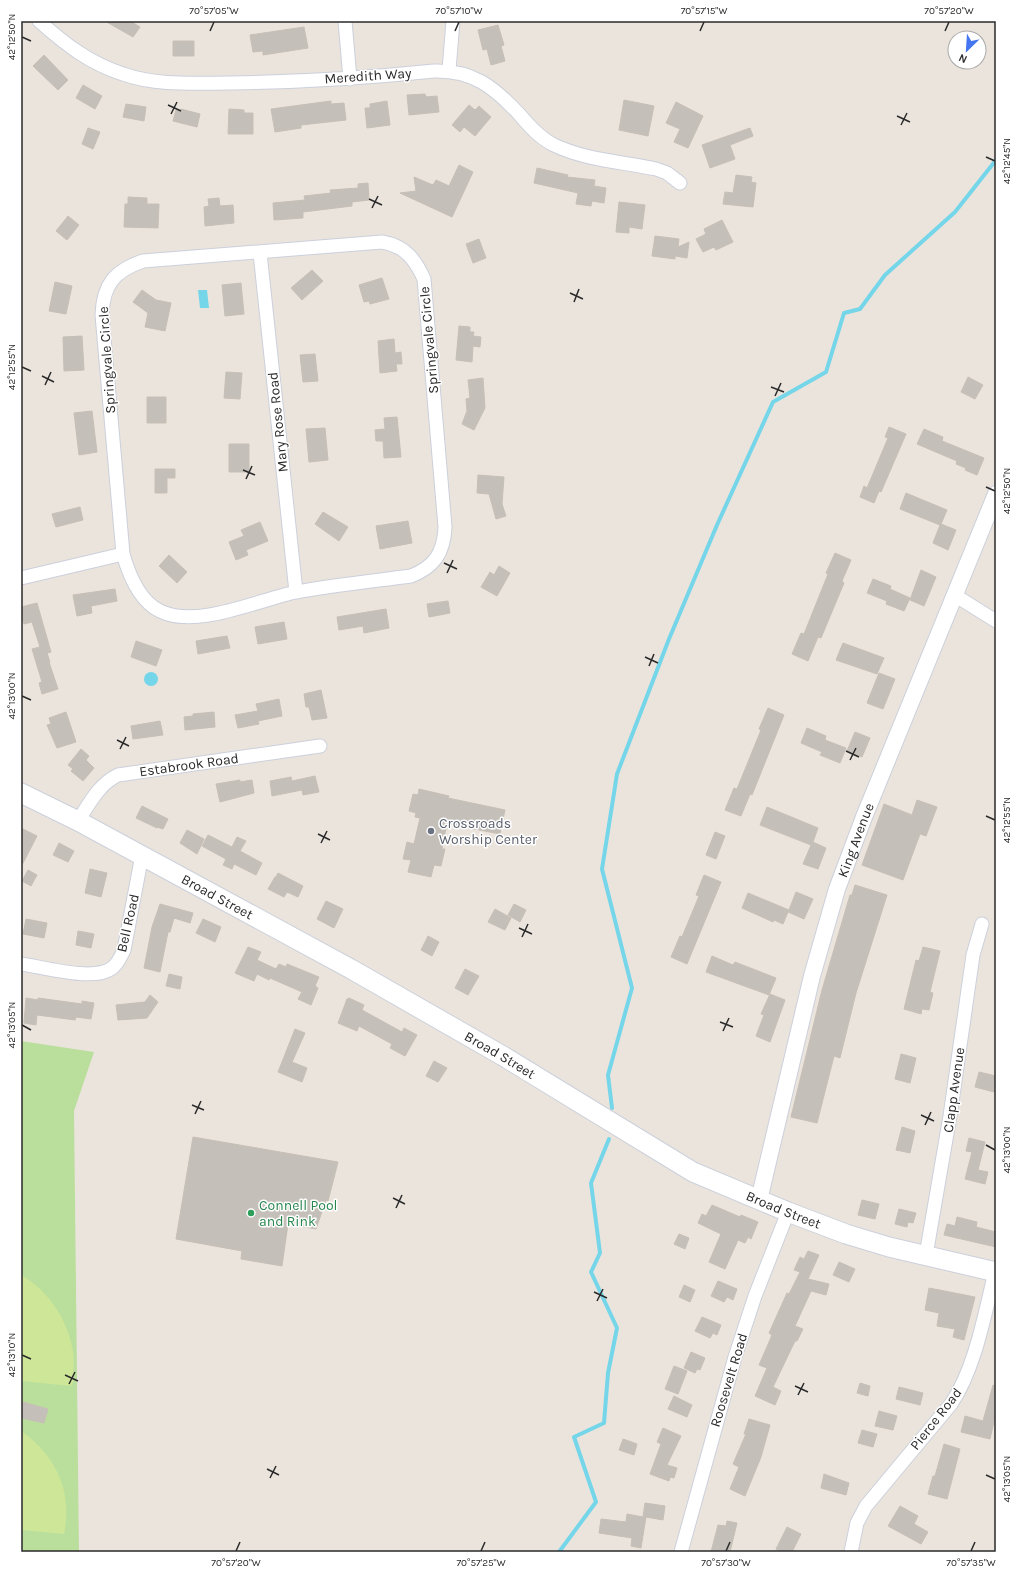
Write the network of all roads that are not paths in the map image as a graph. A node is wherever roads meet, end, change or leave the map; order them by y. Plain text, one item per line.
1 (39, 21) edge
2 (345, 21) edge
3 (454, 21) edge
4 (449, 70) junction
5 (350, 79) junction
6 (680, 183) dead end
7 (260, 252) junction
8 (996, 494) edge
9 (123, 554) junction
10 (21, 578) edge
11 (296, 592) junction
12 (956, 596) junction
13 (996, 621) edge
14 (320, 746) dead end
15 (21, 793) edge
16 (78, 821) junction
17 (142, 855) junction
18 (982, 924) dead end
19 (21, 964) edge
20 (759, 1200) junction
21 (788, 1212) junction
22 (926, 1256) junction
23 (995, 1272) edge
24 (681, 1552) edge
25 (851, 1552) edge

1 - 5 street, Meredith Way
2 - 5 street
3 - 4 street
4 - 5 street, Meredith Way
4 - 6 street, Meredith Way
7 - 9 street, Springvale Circle
7 - 11 street, Mary Rose Road
7 - 11 street, Springvale Circle
8 - 12 street, King Avenue
9 - 10 street
9 - 11 street, Springvale Circle
12 - 13 street
12 - 20 street, King Avenue
14 - 16 street, Estabrook Road
15 - 16 main road, Broad Street
16 - 17 main road, Broad Street
17 - 19 street, Bell Road
17 - 20 main road, Broad Street
18 - 22 street, Clapp Avenue
20 - 21 main road, Broad Street
21 - 22 main road, Broad Street
21 - 24 street, Roosevelt Road
22 - 23 main road, Broad Street
23 - 25 street, Pierce Road

